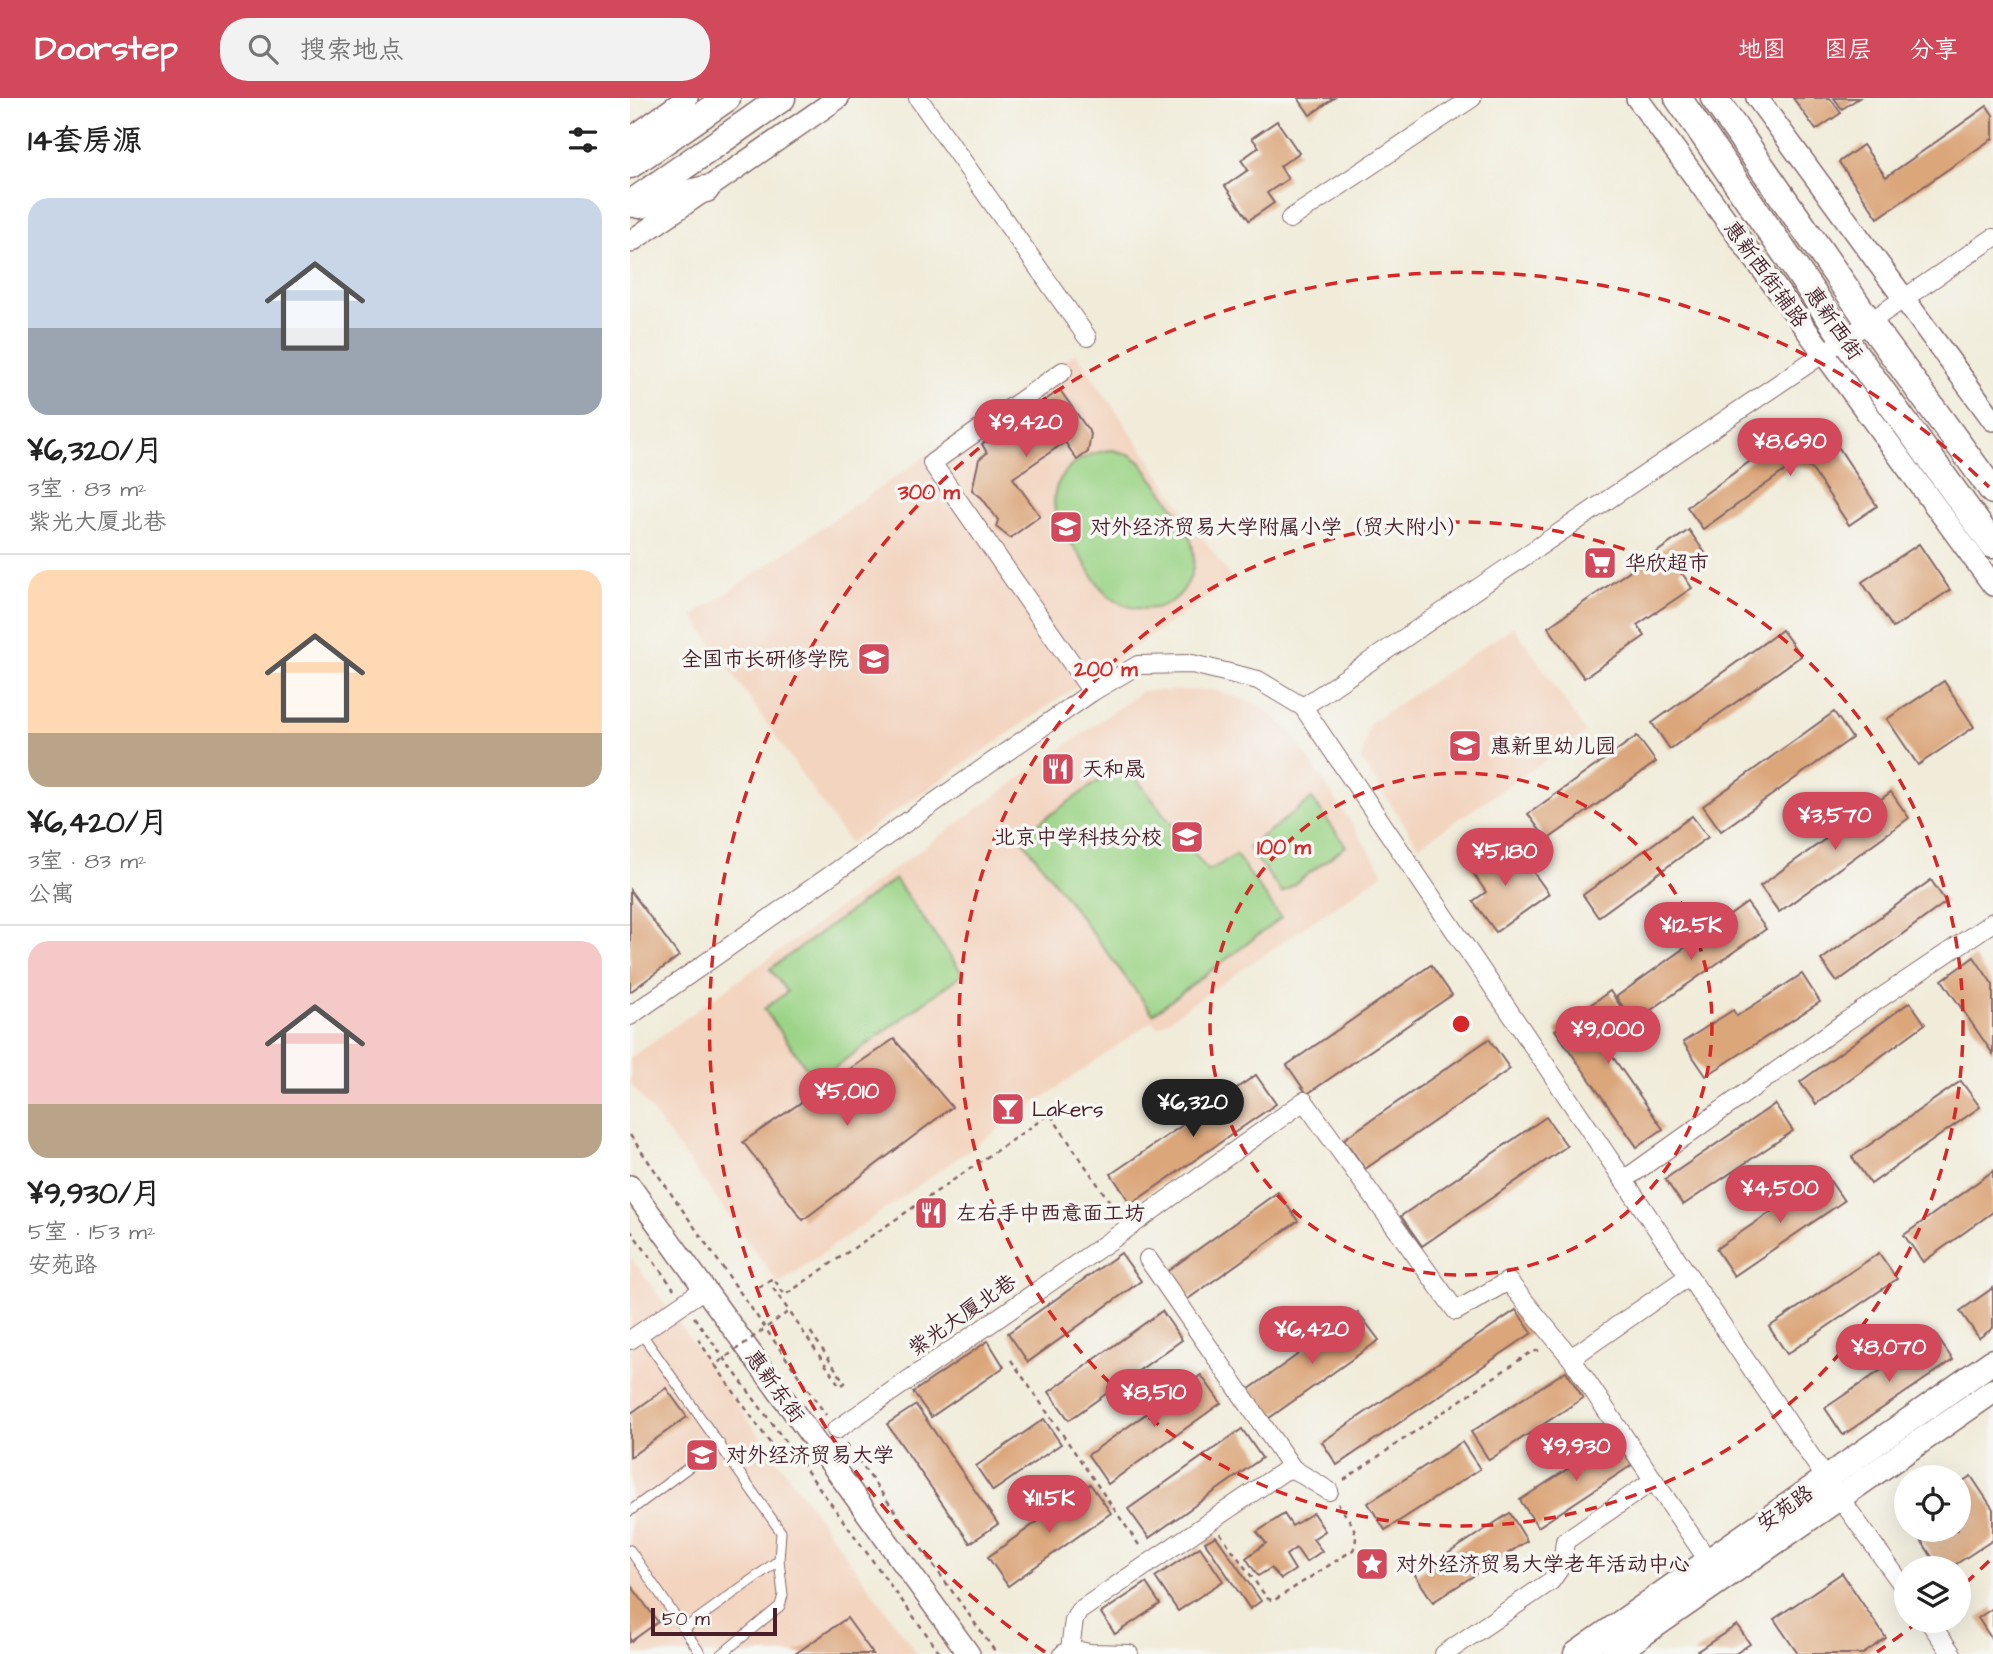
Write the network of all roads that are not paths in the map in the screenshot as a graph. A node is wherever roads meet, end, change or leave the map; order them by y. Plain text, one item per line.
1 (687, 98) edge
2 (727, 98) edge
3 (782, 98) edge
4 (838, 98) edge
5 (918, 98) edge
6 (1472, 98) edge
7 (1637, 98) edge
8 (1678, 98) edge
9 (1714, 98) edge
10 (1757, 98) edge
11 (630, 139) edge
12 (630, 165) edge
13 (706, 189) junction
14 (630, 205) edge
15 (1290, 219) dead end
16 (1993, 238) edge
17 (630, 242) edge
18 (1904, 299) junction
19 (1870, 323) junction
20 (1087, 337) dead end
21 (1835, 347) junction
22 (1063, 371) dead end
23 (1993, 420) edge
24 (1993, 491) edge
25 (1993, 545) edge
26 (1993, 585) edge
27 (1091, 692) junction
28 (1303, 707) junction
29 (1993, 922) edge
30 (630, 1016) edge
31 (1624, 1180) junction
32 (630, 1186) edge
33 (1147, 1259) dead end
34 (1689, 1276) junction
35 (704, 1289) junction
36 (636, 1337) edge
37 (1571, 1358) junction
38 (1993, 1361) edge
39 (1993, 1391) edge
40 (836, 1430) road end
41 (720, 1444) junction
42 (1293, 1469) junction
43 (1654, 1480) junction
44 (1833, 1488) junction
45 (1329, 1490) road end
46 (630, 1511) edge
47 (630, 1550) edge
48 (779, 1560) junction
49 (1709, 1562) junction
50 (1894, 1573) edge
51 (684, 1629) junction
52 (1937, 1633) edge
53 (1067, 1651) edge
54 (701, 1654) edge
55 (722, 1654) edge
56 (969, 1654) edge
57 (1129, 1654) edge
58 (1444, 1654) edge
59 (1576, 1654) edge
60 (1614, 1654) edge
61 (1952, 1654) edge

1 - 11 street
2 - 12 main road
3 - 14 main road
4 - 13 street
5 - 20 street
6 - 15 street
7 - 21 street, 惠新西街辅路
8 - 21 main road, 惠新西街
9 - 19 main road, 惠新西街
10 - 18 street
13 - 14 main road
13 - 17 street
16 - 18 street
18 - 19 street
18 - 23 street
19 - 21 street
19 - 24 main road, 惠新西街
21 - 25 main road, 惠新西街
21 - 26 street, 惠新西街辅路
21 - 28 street
22 - 27 street
27 - 28 street
27 - 30 street
28 - 31 street
29 - 31 street
31 - 34 street
32 - 35 street, 惠新东街
33 - 42 street
34 - 37 street
34 - 44 street
35 - 36 street
35 - 56 street, 惠新东街
36 - 41 lane
37 - 40 street, 紫光大厦北巷
37 - 43 street
38 - 44 main road, 安苑路
39 - 44 main road, 安苑路
41 - 46 lane
41 - 48 lane
42 - 45 street
42 - 53 street
43 - 49 street
43 - 58 street
44 - 49 main road, 安苑路
44 - 50 street
44 - 60 main road, 安苑路
47 - 51 lane
48 - 51 lane
48 - 55 lane
49 - 59 main road, 安苑路
51 - 54 lane
52 - 61 street
53 - 57 street

